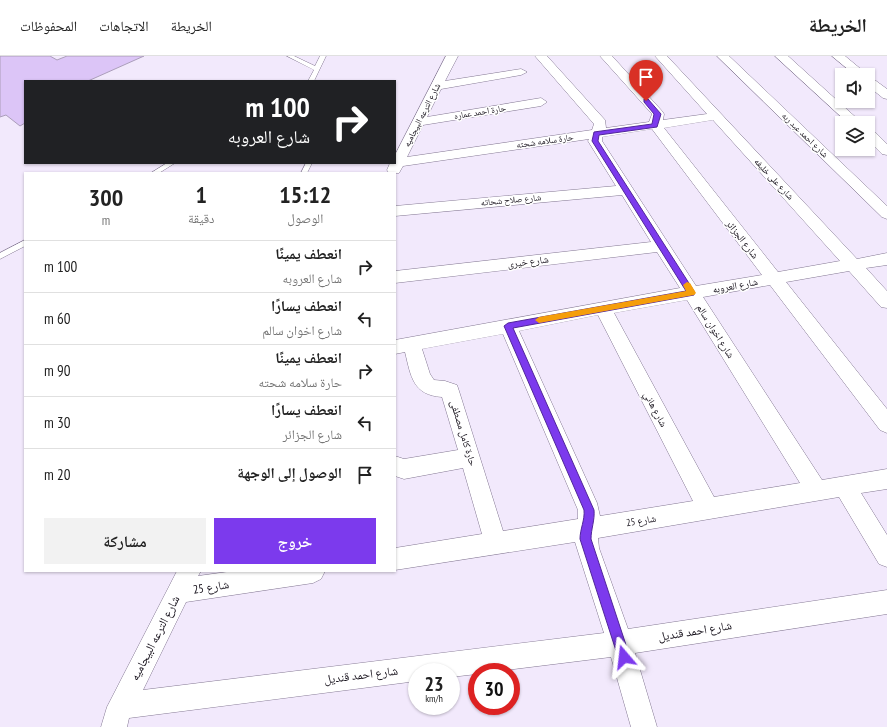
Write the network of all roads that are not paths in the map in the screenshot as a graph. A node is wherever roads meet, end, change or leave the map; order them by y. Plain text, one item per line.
1 (290, 56) edge
2 (323, 56) edge
3 (452, 56) edge
4 (541, 56) edge
5 (606, 56) edge
6 (661, 56) edge
7 (723, 56) edge
8 (781, 56) edge
9 (838, 56) edge
10 (853, 68) edge
11 (317, 69) junction
12 (521, 72) dead end
13 (312, 80) edge
14 (437, 86) junction
15 (875, 86) edge
16 (887, 95) edge
17 (541, 102) dead end
18 (716, 116) junction
19 (848, 116) edge
20 (418, 122) junction
21 (655, 125) junction
22 (596, 134) junction
23 (875, 140) edge
24 (887, 150) edge
25 (170, 164) edge
26 (395, 168) edge
27 (156, 172) edge
28 (626, 190) junction
29 (396, 211) edge
30 (887, 214) edge
31 (24, 244) edge
32 (662, 246) junction
33 (0, 256) edge
34 (887, 259) edge
35 (853, 265) junction
36 (396, 277) edge
37 (774, 279) junction
38 (692, 293) junction
39 (887, 302) edge
40 (603, 308) junction
41 (508, 326) junction
42 (404, 345) edge
43 (887, 424) edge
44 (471, 457) junction
45 (396, 466) edge
46 (887, 479) edge
47 (844, 486) junction
48 (817, 491) junction
49 (710, 509) junction
50 (586, 529) junction
51 (496, 543) junction
52 (887, 556) edge
53 (396, 559) edge
54 (300, 572) edge
55 (184, 581) edge
56 (887, 602) edge
57 (620, 642) junction
58 (118, 716) edge
59 (644, 727) edge

1 - 11 lane
2 - 11 lane
3 - 14 street, شارع الترعه البيجاميه
4 - 22 street, شارع اخوان سالم
5 - 21 street, شارع الجزائر
6 - 18 street, شارع على خليفه
7 - 30 street, شارع احمد عبد ربه
8 - 19 street
9 - 10 street
11 - 13 lane
12 - 14 street
14 - 20 street, شارع الترعه البيجاميه
15 - 16 street
17 - 20 street, حارة احمد عماره
18 - 21 street, حارة سلامه شحته
18 - 35 street, شارع على خليفه
20 - 26 street, شارع الترعه البيجاميه
21 - 22 street, حارة سلامه شحته
21 - 37 street, شارع الجزائر
22 - 26 street, حارة سلامه شحته
22 - 28 street, شارع اخوان سالم
23 - 24 street
25 - 27 lane
28 - 29 street, شارع صلاح شحاته
28 - 32 street, شارع اخوان سالم
31 - 33 lane
32 - 36 street, شارع خيرى
32 - 38 street, شارع اخوان سالم
34 - 35 street, شارع العروبه
35 - 37 street, شارع العروبه
35 - 39 street, شارع على خليفه
37 - 38 street, شارع العروبه
37 - 43 street, شارع الجزائر
38 - 40 street, شارع العروبه
38 - 48 street, شارع اخوان سالم
40 - 41 street, شارع العروبه
40 - 49 street, شارع هاني
41 - 42 street, شارع العروبه
41 - 50 street
42 - 44 street, حارة كامل مصطفى
44 - 45 street
44 - 51 street, حارة كامل مصطفى
46 - 47 street, شارع 25
47 - 48 street, شارع 25
47 - 52 street
48 - 49 street, شارع 25
49 - 50 street, شارع 25
50 - 51 street, شارع 25
50 - 57 street
51 - 53 street, شارع 25
54 - 55 street, شارع 25
55 - 58 street, شارع الترعه البيجاميه
56 - 57 street, شارع احمد قنديل
57 - 58 street, شارع احمد قنديل
57 - 59 street

